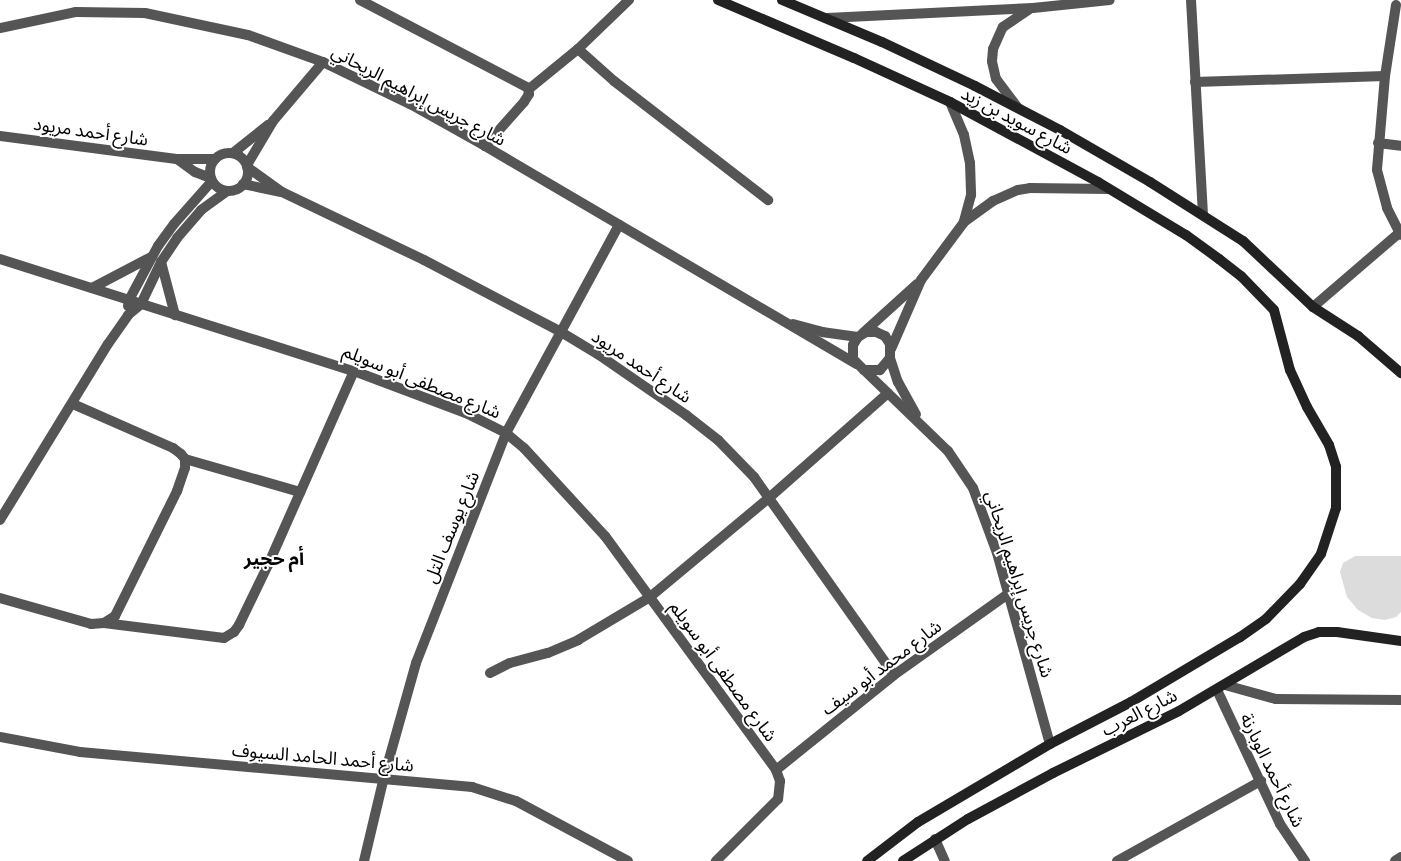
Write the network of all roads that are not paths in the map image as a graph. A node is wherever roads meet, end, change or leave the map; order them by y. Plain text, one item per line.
1 (360, 0) edge
2 (629, 0) edge
3 (718, 0) edge
4 (782, 0) edge
5 (1110, 0) edge
6 (1191, 0) edge
7 (1394, 4) edge
8 (1033, 8) junction
9 (827, 18) junction
10 (0, 28) edge
11 (578, 49) junction
12 (323, 62) junction
13 (1384, 76) junction
14 (1195, 82) junction
15 (529, 90) junction
16 (950, 102) junction
17 (1018, 108) junction
18 (273, 121) junction
19 (0, 136) edge
20 (1378, 143) junction
21 (485, 146) junction
22 (1401, 146) edge
23 (233, 153) junction
24 (177, 159) junction
25 (215, 159) junction
26 (247, 166) junction
27 (211, 180) junction
28 (244, 184) junction
29 (1108, 189) junction
30 (227, 191) junction
31 (282, 192) junction
32 (768, 200) dead end
33 (1203, 214) junction
34 (964, 222) junction
35 (620, 225) junction
36 (1400, 234) edge
37 (151, 257) junction
38 (0, 259) edge
39 (162, 262) junction
40 (921, 280) junction
41 (92, 288) junction
42 (129, 300) junction
43 (141, 304) junction
44 (1313, 307) junction
45 (1274, 310) joint
46 (128, 315) junction
47 (175, 315) junction
48 (788, 322) junction
49 (561, 332) junction
50 (860, 335) junction
51 (891, 353) junction
52 (861, 367) junction
53 (354, 371) junction
54 (1401, 373) edge
55 (888, 393) junction
56 (73, 404) junction
57 (920, 422) junction
58 (506, 433) junction
59 (185, 459) junction
60 (300, 492) junction
61 (770, 497) junction
62 (0, 520) edge
63 (1008, 594) junction
64 (650, 597) junction
65 (0, 598) edge
66 (104, 623) junction
67 (1400, 641) edge
68 (490, 673) dead end
69 (894, 675) junction
70 (1221, 687) junction
71 (1401, 700) edge
72 (0, 737) edge
73 (1050, 744) junction
74 (776, 770) junction
75 (384, 777) junction
76 (1261, 782) junction
77 (934, 839) junction
78 (1401, 857) edge
79 (364, 861) edge
80 (628, 861) edge
81 (716, 861) edge
82 (867, 861) edge
83 (903, 861) edge
84 (945, 861) edge
85 (1117, 861) edge
86 (1303, 861) edge
87 (1394, 861) edge

1 - 15 street
2 - 11 street
3 - 16 main road, شارع سويد بن زيد
4 - 9 main road, شارع سويد بن زيد
5 - 8 street
6 - 14 street
7 - 13 street
8 - 9 street
8 - 17 street
9 - 17 main road, شارع سويد بن زيد
10 - 12 street, شارع جريس إبراهيم الريحاني
11 - 15 street
11 - 32 street
12 - 18 street
12 - 21 street, شارع جريس إبراهيم الريحاني
13 - 14 street
13 - 20 street
14 - 33 street
15 - 21 street
16 - 29 main road, شارع سويد بن زيد
16 - 34 street
17 - 33 main road, شارع سويد بن زيد
18 - 23 street
18 - 26 street
19 - 24 street, شارع أحمد مريود
20 - 22 street
20 - 36 street
21 - 35 street, شارع جريس إبراهيم الريحاني
23 - 25 street
23 - 26 street
24 - 25 street, شارع أحمد مريود
24 - 27 street, شارع أحمد مريود
25 - 27 street
26 - 28 street
26 - 31 street, شارع أحمد مريود
27 - 30 street
27 - 37 street
28 - 30 street
28 - 31 street, شارع أحمد مريود
29 - 34 street
29 - 45 main road, شارع سويد بن زيد
30 - 39 street
31 - 49 street, شارع أحمد مريود
33 - 44 main road, شارع سويد بن زيد
34 - 40 street
35 - 48 street, شارع جريس إبراهيم الريحاني
35 - 49 street, شارع يوسف التل
36 - 44 street
37 - 41 street
37 - 42 street
38 - 41 street, شارع مصطفى أبو سويلم
39 - 43 street
39 - 47 street
40 - 50 street
40 - 51 street
41 - 42 street, شارع مصطفى أبو سويلم
42 - 43 street, شارع مصطفى أبو سويلم
42 - 46 street
43 - 46 street
43 - 47 street, شارع مصطفى أبو سويلم
44 - 54 main road, شارع سويد بن زيد
45 - 73 main road, شارع العرب
46 - 56 street
47 - 53 street, شارع مصطفى أبو سويلم
48 - 50 street, شارع جريس إبراهيم الريحاني
48 - 52 street, شارع جريس إبراهيم الريحاني
49 - 58 street, شارع يوسف التل
49 - 61 street, شارع أحمد مريود
50 - 51 street
50 - 52 street
51 - 52 street
51 - 57 street, شارع جريس إبراهيم الريحاني
52 - 55 street, شارع جريس إبراهيم الريحاني
53 - 58 street, شارع مصطفى أبو سويلم
53 - 60 street
55 - 57 street, شارع جريس إبراهيم الريحاني
55 - 61 street
56 - 59 street
56 - 62 street
57 - 63 street, شارع جريس إبراهيم الريحاني
58 - 64 street, شارع مصطفى أبو سويلم
58 - 75 street, شارع يوسف التل
59 - 60 street
59 - 66 street
60 - 66 street
61 - 64 street
61 - 69 street, شارع أحمد مريود
63 - 69 street, شارع محمد أبو سيف
63 - 73 street, شارع جريس إبراهيم الريحاني
64 - 68 street
64 - 74 street, شارع مصطفى أبو سويلم
65 - 66 street
67 - 70 main road, شارع العرب
69 - 74 street, شارع محمد أبو سيف
70 - 71 street
70 - 76 street, شارع أحمد الوبارنة
70 - 77 main road, شارع العرب
72 - 75 street, شارع أحمد الحامد السيوف
73 - 82 main road, شارع العرب
74 - 81 street
75 - 79 street, شارع يوسف التل
75 - 80 street, شارع أحمد الحامد السيوف
76 - 85 street
76 - 86 street, شارع أحمد الوبارنة
77 - 83 main road, شارع العرب
77 - 84 street
78 - 87 street

